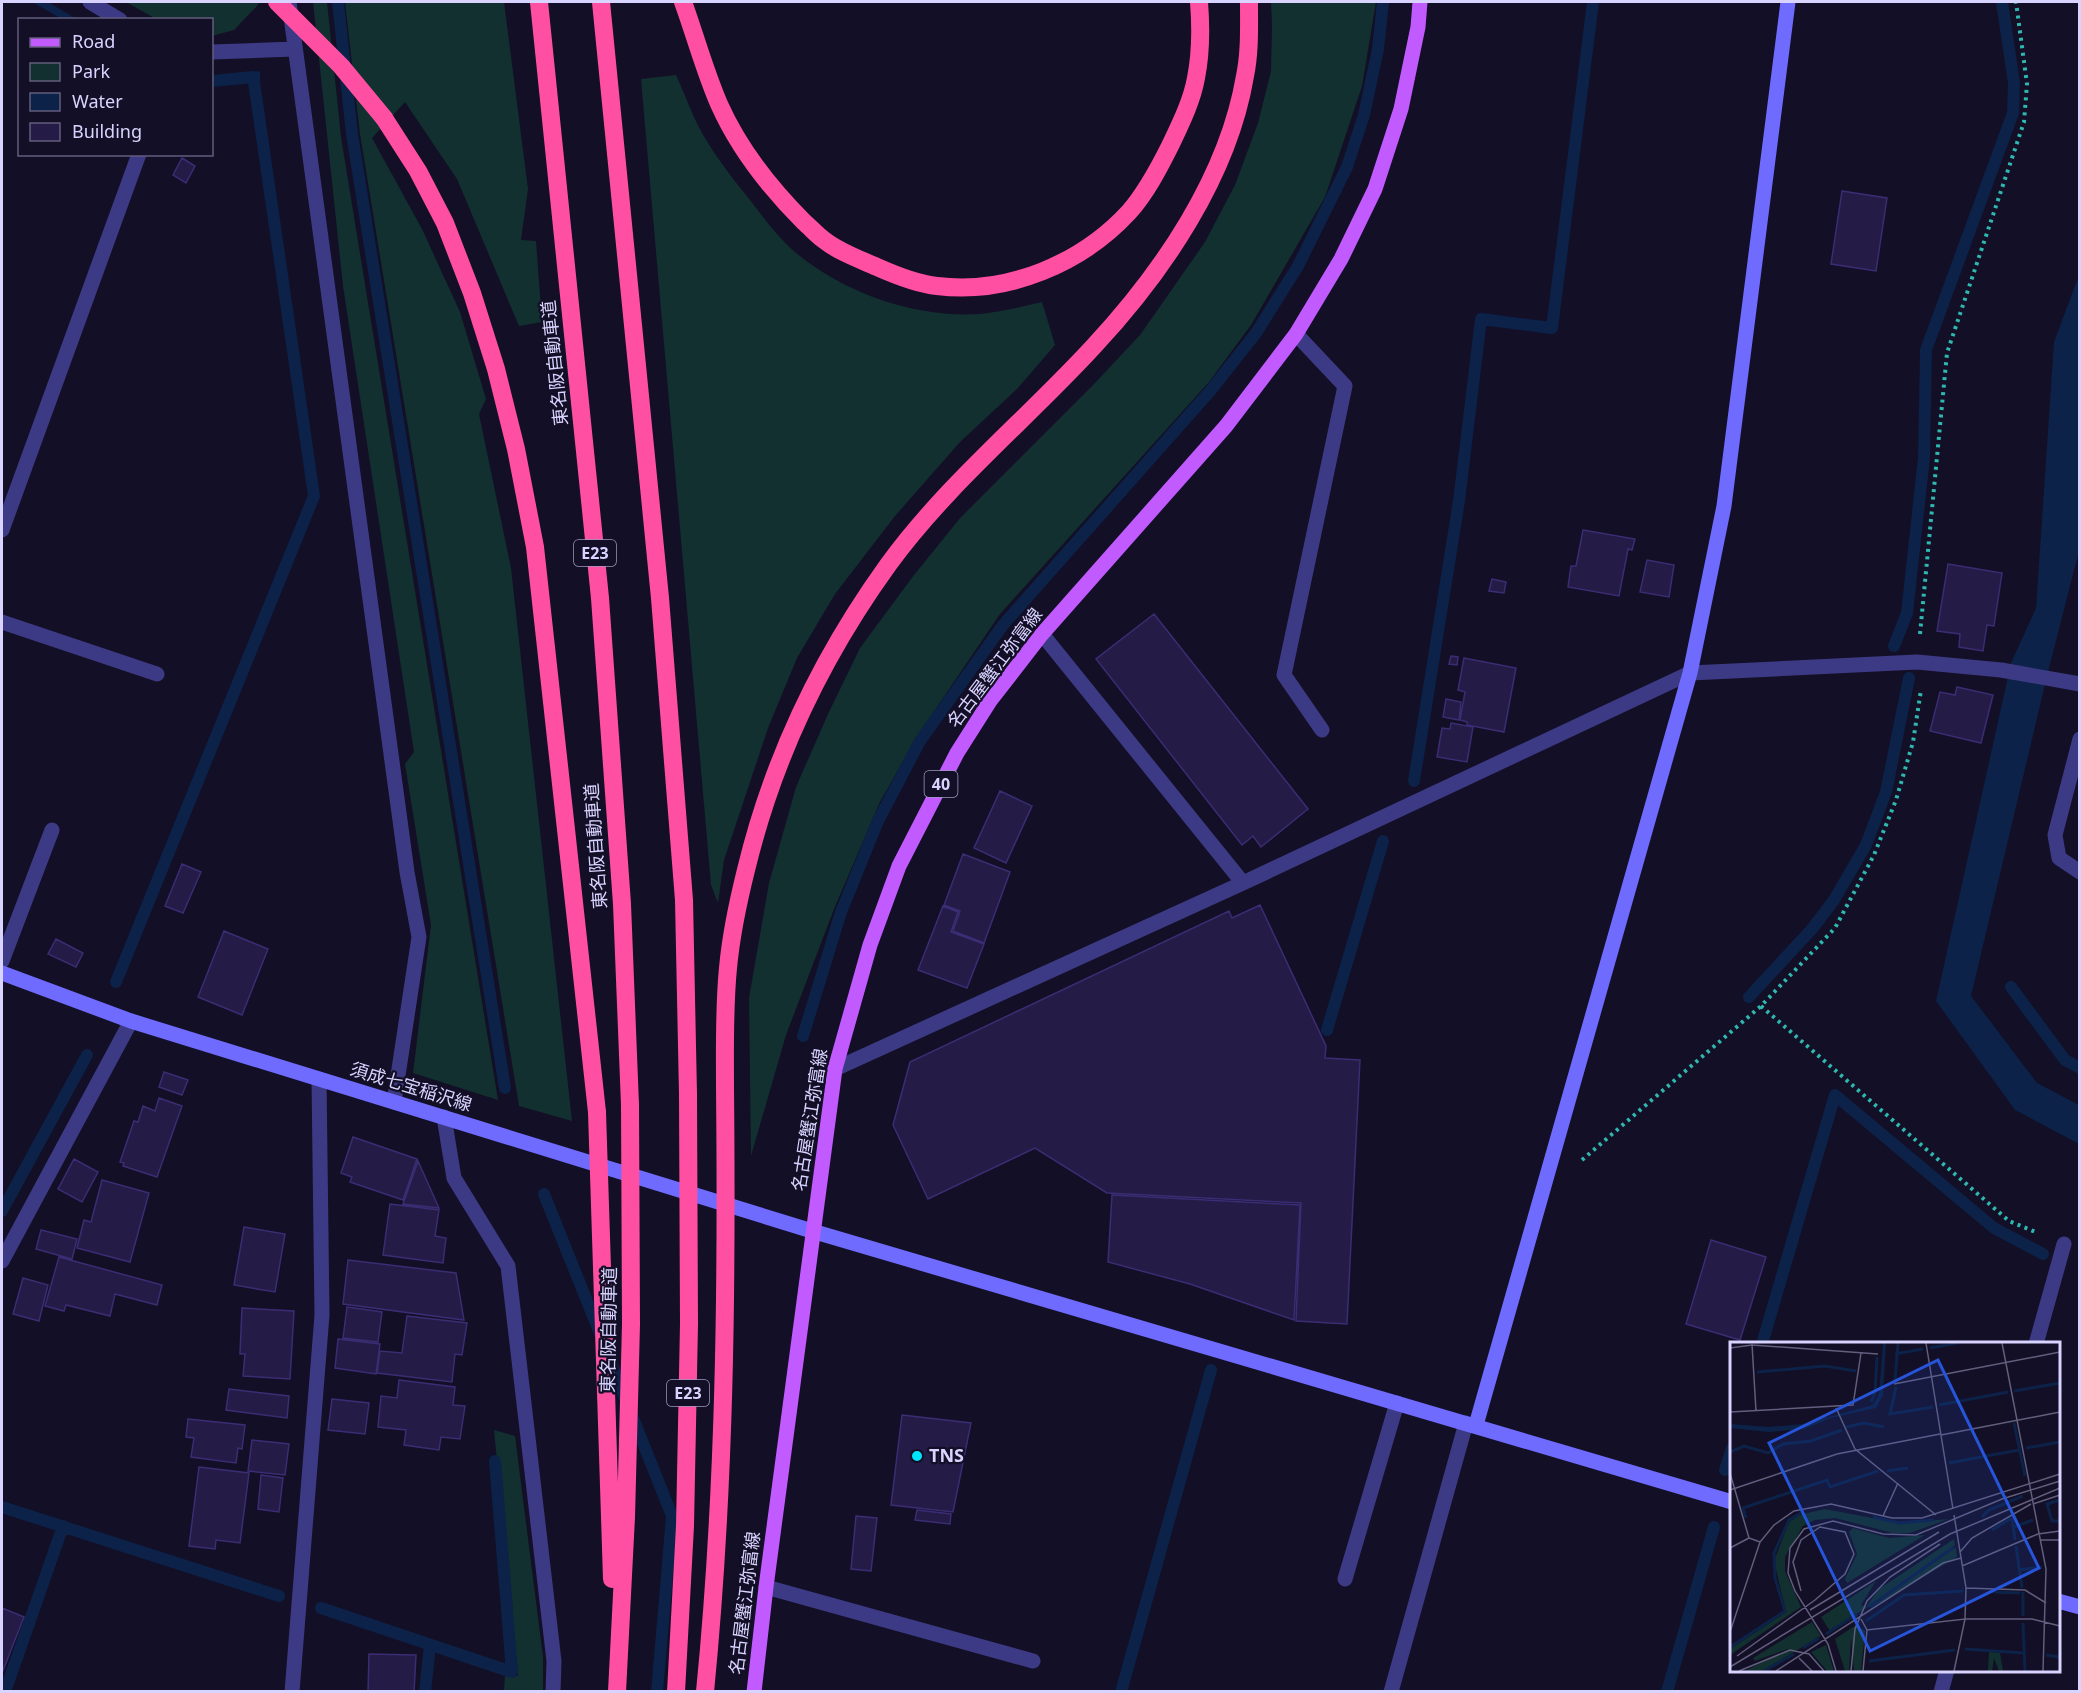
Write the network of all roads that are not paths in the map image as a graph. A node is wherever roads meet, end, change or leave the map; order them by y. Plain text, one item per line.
1 (90, 2) edge
2 (277, 2) edge
3 (289, 2) edge
4 (539, 2) edge
5 (601, 2) edge
6 (683, 2) edge
7 (1199, 2) edge
8 (1249, 2) edge
9 (1420, 2) edge
10 (1788, 2) edge
11 (117, 18) edge
12 (294, 49) junction
13 (213, 52) edge
14 (138, 156) edge
15 (1296, 334) junction
16 (2, 530) edge
17 (2, 622) edge
18 (1042, 634) junction
19 (1690, 673) junction
20 (157, 674) dead end
21 (2079, 684) edge
22 (1322, 730) dead end
23 (2079, 739) edge
24 (52, 830) dead end
25 (2079, 872) edge
26 (1243, 883) junction
27 (2, 961) edge
28 (2, 973) edge
29 (131, 1022) junction
30 (835, 1069) junction
31 (319, 1079) junction
32 (394, 1102) junction
33 (444, 1118) junction
34 (812, 1231) junction
35 (2064, 1244) road end
36 (2, 1261) edge
37 (2037, 1342) edge
38 (1398, 1402) junction
39 (1471, 1424) junction
40 (1730, 1502) edge
41 (1345, 1579) dead end
42 (766, 1587) junction
43 (2060, 1602) edge
44 (2079, 1607) edge
45 (1034, 1661) dead end
46 (1947, 1672) edge
47 (292, 1692) edge
48 (554, 1692) edge
49 (616, 1692) edge
50 (676, 1692) edge
51 (705, 1692) edge
52 (754, 1692) edge
53 (1391, 1692) edge
54 (1941, 1692) edge

1 - 11 street
2 - 49 highway, bridge
3 - 12 street
4 - 49 highway, 東名阪自動車道 / E23, bridge
5 - 50 highway, E23, bridge
6 - 7 highway
8 - 51 highway, bridge
9 - 15 main road, 名古屋蟹江弥富線 / 40
10 - 19 street
12 - 13 street
12 - 32 street
14 - 16 street
15 - 18 main road, 名古屋蟹江弥富線 / 40
15 - 22 street
17 - 20 street
18 - 26 street
18 - 30 main road, 名古屋蟹江弥富線 / 40
19 - 21 street
19 - 26 street
19 - 39 street
23 - 25 street
24 - 27 street
26 - 30 street
28 - 29 street, 須成七宝稲沢線
29 - 31 street, 須成七宝稲沢線
29 - 36 street
30 - 34 main road, 名古屋蟹江弥富線 / 40
31 - 32 street, 須成七宝稲沢線
31 - 47 street
32 - 33 street, 須成七宝稲沢線
33 - 34 street, 須成七宝稲沢線
33 - 48 street
34 - 38 street, 須成七宝稲沢線
34 - 42 main road, 名古屋蟹江弥富線 / 40
35 - 37 street
38 - 39 street, 須成七宝稲沢線
38 - 41 street
39 - 40 street, 須成七宝稲沢線
39 - 53 street
42 - 45 street
42 - 52 main road, 名古屋蟹江弥富線 / 40
43 - 44 street
46 - 54 street

